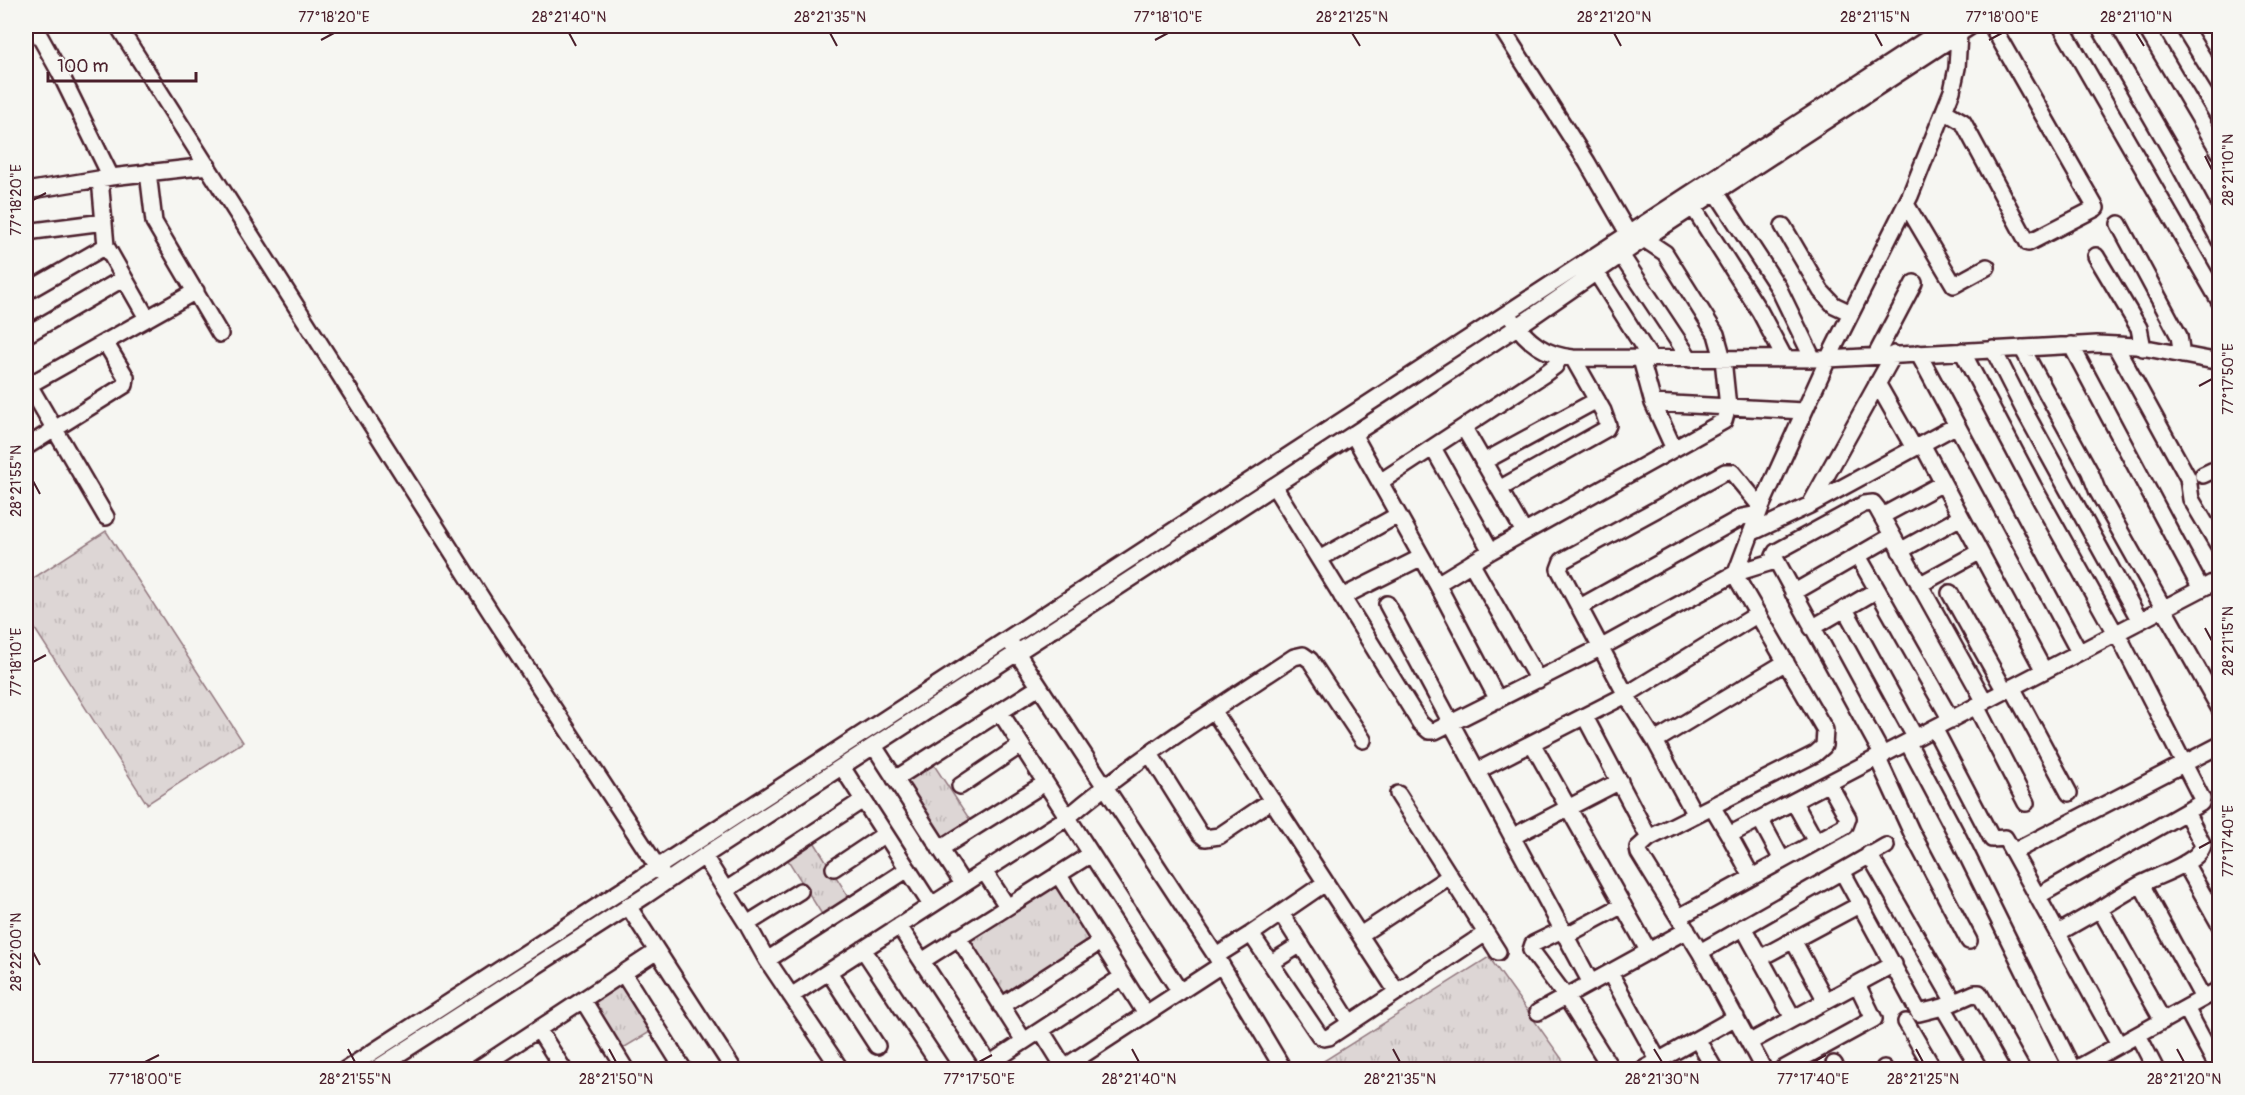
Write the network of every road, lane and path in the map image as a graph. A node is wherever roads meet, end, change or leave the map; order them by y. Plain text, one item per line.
1 (33, 26) edge
2 (118, 26) edge
3 (1500, 26) edge
4 (1992, 26) edge
5 (2061, 26) edge
6 (2099, 26) edge
7 (2145, 26) edge
8 (2183, 26) edge
9 (1959, 28) edge
10 (26, 29) edge
11 (2220, 86) edge
12 (1944, 111) junction
13 (2220, 153) edge
14 (208, 166) junction
15 (148, 172) junction
16 (106, 178) junction
17 (26, 188) edge
18 (1716, 192) junction
19 (1906, 204) junction
20 (1693, 207) junction
21 (104, 222) junction
22 (2119, 224) dead end
23 (1783, 226) dead end
24 (26, 232) edge
25 (1636, 239) junction
26 (2220, 241) edge
27 (106, 246) junction
28 (1621, 255) junction
29 (2096, 256) dead end
30 (1987, 267) dead end
31 (1596, 272) junction
32 (124, 278) junction
33 (1914, 284) dead end
34 (195, 291) junction
35 (26, 292) edge
36 (2220, 302) edge
37 (1506, 312) junction
38 (1851, 313) junction
39 (147, 318) junction
40 (1517, 327) junction
41 (220, 334) dead end
42 (26, 335) edge
43 (105, 342) junction
44 (2071, 345) junction
45 (2115, 345) junction
46 (2022, 348) junction
47 (2143, 348) junction
48 (1993, 349) junction
49 (1962, 351) junction
50 (1918, 353) junction
51 (1894, 354) junction
52 (2182, 355) junction
53 (1876, 356) junction
54 (1567, 358) junction
55 (1646, 359) junction
56 (1690, 359) junction
57 (1723, 359) junction
58 (1785, 359) junction
59 (1820, 359) junction
60 (2220, 362) edge
61 (27, 383) edge
62 (1877, 383) junction
63 (1597, 400) junction
64 (1653, 404) junction
65 (1728, 407) junction
66 (1804, 411) junction
67 (1957, 425) junction
68 (54, 428) junction
69 (1464, 428) junction
70 (1353, 434) junction
71 (1918, 446) junction
72 (26, 447) edge
73 (1433, 448) junction
74 (1674, 448) junction
75 (1483, 462) junction
76 (2220, 467) edge
77 (2202, 475) dead end
78 (1380, 482) junction
79 (1943, 483) junction
80 (1274, 486) junction
81 (1499, 489) junction
82 (1810, 505) junction
83 (1760, 511) junction
84 (1398, 515) junction
85 (1882, 516) junction
86 (106, 517) dead end
87 (1961, 517) junction
88 (1524, 532) junction
89 (1751, 533) junction
90 (1892, 536) junction
91 (2220, 548) edge
92 (1491, 551) junction
93 (1900, 551) junction
94 (1979, 552) junction
95 (1858, 556) junction
96 (1422, 557) junction
97 (1319, 559) junction
98 (1774, 561) junction
99 (1471, 563) junction
100 (1736, 573) junction
101 (2218, 582) edge
102 (1437, 584) junction
103 (1919, 585) junction
104 (2201, 589) junction
105 (1877, 590) junction
106 (1793, 593) junction
107 (1950, 593) dead end
108 (1342, 597) junction
109 (1387, 604) dead end
110 (1580, 608) junction
111 (1845, 609) junction
112 (2163, 609) junction
113 (1758, 614) junction
114 (2140, 621) junction
115 (1812, 628) junction
116 (2116, 633) junction
117 (1007, 639) junction
118 (1600, 648) junction
119 (2079, 652) junction
120 (1017, 653) junction
121 (1786, 662) junction
122 (2044, 670) junction
123 (1538, 680) junction
124 (1039, 687) junction
125 (2008, 689) junction
126 (1626, 695) junction
127 (1498, 700) junction
128 (1980, 704) junction
129 (2220, 709) edge
130 (1213, 710) junction
131 (1000, 712) junction
132 (1585, 717) junction
133 (1951, 720) junction
134 (1451, 723) junction
135 (1934, 728) junction
136 (1363, 740) dead end
137 (1912, 740) junction
138 (1655, 741) junction
139 (1532, 743) junction
140 (1021, 745) junction
141 (2220, 745) edge
142 (874, 746) junction
143 (1150, 754) junction
144 (1880, 757) junction
145 (2183, 763) junction
146 (842, 767) junction
147 (1477, 771) junction
148 (895, 779) junction
149 (1620, 780) junction
150 (1045, 783) junction
151 (1829, 784) junction
152 (960, 786) dead end
153 (1104, 786) junction
154 (2069, 793) dead end
155 (1398, 794) dead end
156 (863, 800) junction
157 (1272, 800) junction
158 (1794, 802) junction
159 (2026, 803) dead end
160 (1712, 806) junction
161 (1568, 807) junction
162 (2186, 812) junction
163 (1695, 815) junction
164 (1068, 817) junction
165 (1760, 819) junction
166 (885, 834) junction
167 (1729, 835) junction
168 (1512, 837) junction
169 (1649, 838) junction
170 (1816, 842) junction
171 (1886, 846) dead end
172 (940, 849) junction
173 (2013, 852) junction
174 (1091, 854) junction
175 (1869, 854) junction
176 (704, 856) junction
177 (1782, 860) junction
178 (663, 863) junction
179 (2185, 863) junction
180 (834, 868) dead end
181 (908, 869) junction
182 (984, 871) junction
183 (1842, 871) junction
184 (1058, 874) junction
185 (1450, 876) junction
186 (1752, 877) junction
187 (672, 878) junction
188 (1325, 883) junction
189 (963, 884) junction
190 (2141, 884) junction
191 (726, 890) junction
192 (800, 891) dead end
193 (2038, 896) junction
194 (1861, 904) junction
195 (931, 905) junction
196 (1623, 905) junction
197 (628, 906) junction
198 (1007, 906) junction
199 (2100, 909) junction
200 (1281, 913) junction
201 (747, 924) junction
202 (1683, 924) junction
203 (2220, 925) edge
204 (899, 926) junction
205 (1743, 927) junction
206 (1486, 933) junction
207 (1564, 933) junction
208 (2058, 933) junction
209 (1251, 934) junction
210 (1360, 935) junction
211 (958, 937) junction
212 (1794, 940) junction
213 (1969, 941) dead end
214 (1100, 942) junction
215 (1301, 944) junction
216 (863, 949) junction
217 (657, 951) junction
218 (1498, 952) dead end
219 (1649, 952) junction
220 (1700, 952) junction
221 (1760, 958) junction
222 (767, 960) junction
223 (922, 960) junction
224 (1219, 961) junction
225 (1271, 963) junction
226 (1894, 964) junction
227 (829, 972) junction
228 (623, 973) junction
229 (1610, 973) junction
230 (1122, 977) junction
231 (1591, 983) junction
232 (1857, 984) junction
233 (2220, 989) edge
234 (1180, 992) junction
235 (1397, 992) junction
236 (791, 996) junction
237 (1566, 997) junction
238 (2203, 998) junction
239 (583, 1000) junction
240 (1826, 1000) junction
241 (1949, 1004) junction
242 (1001, 1006) junction
243 (2186, 1008) junction
244 (1538, 1012) dead end
245 (1146, 1014) junction
246 (1736, 1017) junction
247 (1793, 1018) junction
248 (2163, 1021) junction
249 (1906, 1022) dead end
250 (1350, 1023) junction
251 (538, 1029) junction
252 (1041, 1030) junction
253 (2138, 1035) junction
254 (1698, 1039) junction
255 (1024, 1041) junction
256 (1750, 1042) junction
257 (2119, 1045) junction
258 (877, 1046) dead end
259 (1664, 1063) edge
260 (2097, 1064) edge
261 (985, 1067) edge
262 (1062, 1068) edge
263 (345, 1070) edge
264 (374, 1070) edge
265 (476, 1070) edge
266 (564, 1070) edge
267 (626, 1070) edge
268 (684, 1070) edge
269 (734, 1070) edge
270 (841, 1070) edge
271 (943, 1070) edge
272 (1284, 1070) edge
273 (1612, 1070) edge
274 (1642, 1070) edge
275 (1715, 1070) edge
276 (1764, 1070) edge
277 (1781, 1070) edge
278 (1934, 1070) edge
279 (1980, 1070) edge
280 (2022, 1070) edge
281 (2074, 1070) edge
282 (2156, 1070) edge
283 (2219, 1070) edge

1 - 10 street
1 - 16 street
2 - 14 street
3 - 25 street
4 - 12 street
5 - 36 street
6 - 26 street
7 - 13 street
8 - 11 street
9 - 12 street
9 - 18 street
9 - 25 street
12 - 19 street
14 - 15 street
14 - 178 street
15 - 16 street
15 - 34 street
16 - 17 street
16 - 21 street
18 - 20 street
18 - 59 street
19 - 30 street
19 - 38 street
20 - 25 street
20 - 58 street
21 - 24 street
21 - 27 street
22 - 52 street
23 - 38 street
25 - 28 street
25 - 37 street
25 - 57 street
27 - 32 street
27 - 35 street
28 - 31 street
28 - 56 street
29 - 47 street
31 - 40 street
31 - 55 street
32 - 39 street
32 - 42 street
33 - 53 street
34 - 39 street
34 - 41 street
37 - 40 street
37 - 117 street
38 - 59 street
39 - 43 street
40 - 54 street
40 - 70 street
43 - 61 street
43 - 68 street
44 - 45 street
44 - 46 street
44 - 104 street
45 - 47 street
45 - 91 street
46 - 48 street
46 - 112 street
47 - 52 street
48 - 49 street
48 - 114 street
49 - 50 street
49 - 116 street
50 - 51 street
50 - 67 street
51 - 53 street
51 - 62 street
52 - 60 street
53 - 59 street
54 - 55 street
54 - 63 street
54 - 69 street
55 - 56 street
55 - 64 street
56 - 57 street
57 - 58 street
57 - 65 street
58 - 59 street
59 - 66 street
61 - 68 street
62 - 71 street
62 - 82 street
63 - 75 street
63 - 81 street
64 - 65 street
64 - 74 street
65 - 66 street
65 - 74 street
66 - 83 street
67 - 71 street
67 - 119 street
68 - 72 street
68 - 86 street
69 - 73 street
69 - 75 street
70 - 78 street
70 - 80 street
71 - 79 street
71 - 82 street
73 - 78 street
73 - 92 street
74 - 88 street
75 - 81 street
76 - 77 street
78 - 84 street
79 - 85 street
79 - 87 street
80 - 97 street
80 - 120 street
81 - 88 street
82 - 89 street
83 - 89 street
83 - 110 street
83 - 110 street
84 - 96 street
84 - 97 street
85 - 90 street
85 - 98 street
87 - 93 street
87 - 94 street
88 - 92 street
89 - 100 street
90 - 93 street
90 - 95 street
92 - 99 street
93 - 103 street
94 - 103 street
94 - 122 street
95 - 105 street
95 - 106 street
96 - 102 street
96 - 108 street
97 - 108 street
98 - 100 street
98 - 106 street
99 - 102 street
99 - 123 street
100 - 113 street
100 - 118 street
101 - 104 street
102 - 127 street
103 - 128 street
104 - 112 street
105 - 111 street
105 - 133 street
106 - 115 street
107 - 125 street
108 - 134 street
109 - 134 street
110 - 118 street
111 - 115 street
111 - 137 street
112 - 114 street
112 - 129 street
113 - 121 street
113 - 126 street
114 - 116 street
115 - 144 street
116 - 119 street
116 - 145 street
117 - 120 street
117 - 178 street
118 - 123 street
118 - 126 street
119 - 122 street
120 - 124 street
120 - 142 street
121 - 138 street
121 - 160 street
122 - 125 street
123 - 127 street
124 - 131 street
124 - 153 street
125 - 128 street
125 - 154 street
126 - 132 street
126 - 138 street
127 - 134 street
128 - 133 street
128 - 159 street
130 - 136 street
130 - 143 street
130 - 157 street
131 - 140 street
131 - 148 street
132 - 139 street
132 - 149 street
133 - 135 street
134 - 147 street
135 - 137 street
135 - 173 street
137 - 144 street
137 - 281 street
138 - 163 street
139 - 147 street
139 - 161 street
140 - 150 street
140 - 152 street
141 - 145 street
142 - 146 street
142 - 148 street
143 - 153 street
143 - 157 street
144 - 151 street
144 - 213 street
145 - 162 street
145 - 173 street
146 - 156 street
146 - 176 street
147 - 168 street
148 - 172 street
149 - 161 street
149 - 169 street
150 - 164 street
150 - 172 street
151 - 158 street
151 - 170 street
153 - 164 street
153 - 224 street
155 - 185 street
156 - 166 street
156 - 191 street
157 - 188 street
158 - 165 street
158 - 170 street
160 - 163 street
160 - 167 street
161 - 168 street
161 - 196 street
162 - 179 street
162 - 193 street
163 - 169 street
164 - 174 street
164 - 182 street
165 - 167 street
165 - 177 street
166 - 180 street
166 - 181 street
167 - 186 street
168 - 207 street
169 - 202 street
170 - 177 street
171 - 175 street
172 - 189 street
173 - 193 street
174 - 184 street
174 - 234 street
175 - 183 street
175 - 241 street
176 - 187 street
176 - 191 street
177 - 186 street
178 - 187 street
178 - 263 street
179 - 190 street
179 - 203 street
181 - 195 street
181 - 222 street
182 - 189 street
182 - 198 street
183 - 194 street
183 - 205 street
184 - 198 street
184 - 214 street
185 - 206 street
185 - 210 street
186 - 202 street
187 - 197 street
188 - 200 street
188 - 210 street
189 - 195 street
190 - 199 street
190 - 238 street
191 - 201 street
192 - 201 street
193 - 208 street
194 - 212 street
194 - 226 street
195 - 204 street
196 - 207 street
196 - 219 street
197 - 217 street
197 - 264 street
198 - 211 street
199 - 208 street
199 - 248 street
200 - 209 street
200 - 215 street
201 - 222 street
202 - 219 street
202 - 220 street
204 - 216 street
204 - 223 street
205 - 220 street
205 - 221 street
206 - 218 street
206 - 235 street
207 - 231 street
207 - 237 street
208 - 257 street
209 - 224 street
209 - 225 street
210 - 235 street
211 - 223 street
211 - 242 street
212 - 221 street
212 - 240 street
214 - 230 street
214 - 242 street
215 - 225 street
215 - 250 street
216 - 227 street
216 - 271 street
217 - 228 street
217 - 269 street
219 - 229 street
220 - 246 street
221 - 247 street
222 - 236 street
223 - 261 street
224 - 234 street
224 - 272 street
225 - 250 street
226 - 232 street
226 - 241 street
227 - 236 street
227 - 258 street
228 - 239 street
228 - 268 street
229 - 231 street
229 - 259 street
230 - 245 street
230 - 252 street
231 - 237 street
232 - 240 street
232 - 277 street
233 - 238 street
234 - 245 street
235 - 250 street
236 - 270 street
237 - 244 street
237 - 273 street
238 - 243 street
239 - 251 street
239 - 267 street
240 - 247 street
241 - 279 street
241 - 280 street
242 - 255 street
243 - 248 street
243 - 283 street
245 - 262 street
246 - 254 street
246 - 256 street
247 - 256 street
248 - 253 street
249 - 278 street
251 - 265 street
251 - 266 street
252 - 255 street
252 - 262 street
253 - 257 street
253 - 282 street
254 - 259 street
254 - 275 street
255 - 261 street
256 - 276 street
257 - 260 street
259 - 274 street
260 - 281 street

